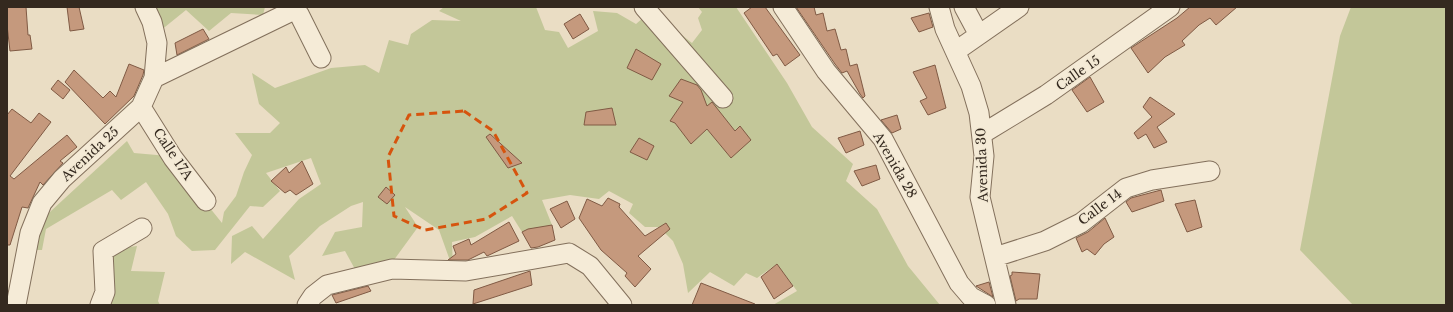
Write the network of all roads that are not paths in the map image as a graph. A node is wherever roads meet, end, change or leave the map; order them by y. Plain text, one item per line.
1 (644, 7) edge
2 (783, 7) edge
3 (939, 7) edge
4 (964, 7) edge
5 (1019, 7) edge
6 (1170, 7) edge
7 (148, 12) edge
8 (979, 35) junction
9 (956, 51) junction
10 (321, 58) dead end
11 (154, 78) junction
12 (724, 98) dead end
13 (141, 107) junction
14 (982, 134) junction
15 (1210, 171) dead end
16 (206, 201) dead end
17 (142, 228) dead end
18 (995, 257) junction
19 (16, 305) edge
20 (100, 305) edge
21 (307, 305) edge
22 (622, 305) edge
23 (986, 305) edge
24 (1006, 305) edge

1 - 12 street
2 - 23 street, Avenida 28
3 - 9 street, Avenida 30
4 - 8 street
5 - 8 street
6 - 14 street, Calle 15
7 - 11 street, Avenida 25
8 - 9 street
9 - 14 street, Avenida 30
10 - 11 street
11 - 13 street, Avenida 25
13 - 16 street, Calle 17A
13 - 19 street, Avenida 25
14 - 18 street, Avenida 30
15 - 18 street, Calle 14
17 - 20 street
18 - 24 street, Avenida 30
21 - 22 street

